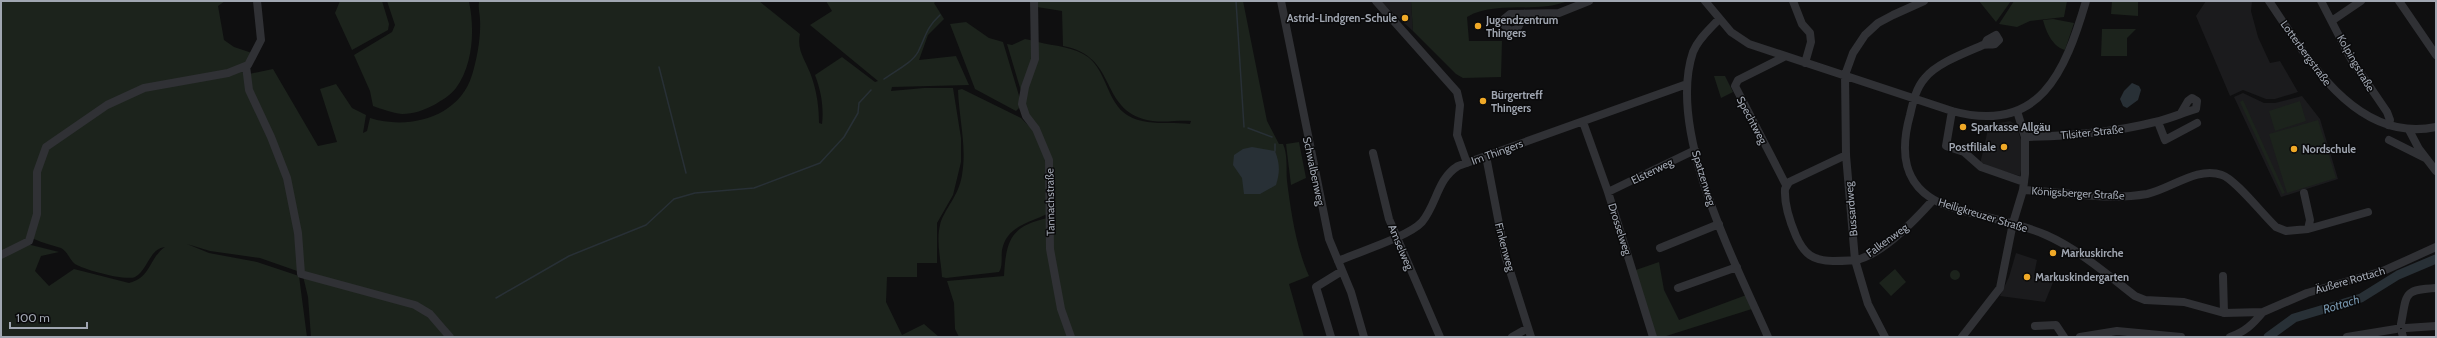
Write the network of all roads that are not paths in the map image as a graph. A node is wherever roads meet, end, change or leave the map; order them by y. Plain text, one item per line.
1 (257, 1) edge
2 (1034, 1) edge
3 (1281, 1) edge
4 (1376, 1) edge
5 (1589, 1) edge
6 (1705, 1) edge
7 (1793, 1) edge
8 (1924, 1) edge
9 (2086, 1) edge
10 (2269, 1) edge
11 (2321, 1) edge
12 (2362, 1) edge
13 (2400, 1) edge
14 (1525, 14) dead end
15 (1719, 19) junction
16 (2333, 20) junction
17 (1985, 44) dead end
18 (2436, 55) edge
19 (1784, 57) junction
20 (1805, 63) junction
21 (247, 66) junction
22 (1844, 75) junction
23 (1687, 84) junction
24 (1914, 98) junction
25 (1952, 111) junction
26 (2017, 111) junction
27 (2181, 114) dead end
28 (1583, 122) junction
29 (2158, 122) junction
30 (2197, 123) dead end
31 (2388, 125) junction
32 (2436, 127) edge
33 (2409, 130) junction
34 (2025, 137) junction
35 (2389, 140) dead end
36 (1695, 150) junction
37 (1373, 153) dead end
38 (1486, 156) junction
39 (1846, 156) junction
40 (2426, 158) junction
41 (1467, 163) junction
42 (2436, 171) edge
43 (2024, 182) junction
44 (1786, 185) junction
45 (2023, 190) junction
46 (1608, 192) junction
47 (2304, 193) dead end
48 (1933, 200) junction
49 (2368, 212) dead end
50 (2013, 223) junction
51 (1719, 224) junction
52 (2308, 229) junction
53 (1397, 236) junction
54 (2436, 247) edge
55 (1660, 248) dead end
56 (1, 255) edge
57 (1855, 260) junction
58 (1338, 261) junction
59 (1737, 266) junction
60 (1342, 271) junction
61 (2223, 276) dead end
62 (1678, 288) dead end
63 (2436, 288) edge
64 (2263, 312) junction
65 (2224, 313) junction
66 (2035, 326) dead end
67 (2436, 326) edge
68 (1528, 328) junction
69 (2402, 330) edge
70 (450, 337) edge
71 (1071, 337) edge
72 (1331, 337) edge
73 (1364, 337) edge
74 (1440, 337) edge
75 (1512, 337) edge
76 (1531, 337) edge
77 (1653, 337) edge
78 (1767, 337) edge
79 (1885, 337) edge
80 (1962, 337) edge
81 (2064, 337) edge
82 (2080, 337) edge
83 (2181, 337) edge
84 (2230, 337) edge
85 (2347, 337) edge

1 - 21 street
2 - 71 street, Tannachstraße
3 - 58 street, Schwalbenweg
4 - 41 street
5 - 14 street
6 - 15 street
7 - 20 street
8 - 22 street
9 - 26 street
10 - 31 street, Lotterbergstraße
11 - 16 street, Kolpingstraße
12 - 16 street
13 - 18 street
15 - 19 street
15 - 23 street, Spatzenweg
16 - 31 street, Kolpingstraße
17 - 24 street, Heiligkreuzer Straße
19 - 20 street
19 - 44 street, Spechtweg
20 - 22 street
21 - 56 street
21 - 70 street
22 - 24 street
22 - 39 street, Bussardweg
23 - 28 street, Im Thingers
23 - 36 street, Spatzenweg
24 - 25 street
24 - 48 street, Heiligkreuzer Straße
25 - 26 street
25 - 43 street
26 - 34 street
27 - 29 street, Tilsiter Straße
28 - 38 street, Im Thingers
28 - 46 street, Drosselweg
29 - 30 street
29 - 34 street, Tilsiter Straße
31 - 33 street, Lotterbergstraße
32 - 33 street, Lotterbergstraße
33 - 40 street
34 - 43 street
35 - 40 street
36 - 46 street, Elsterweg
36 - 51 street, Spatzenweg
37 - 53 street, Amselweg
38 - 41 street, Im Thingers
38 - 68 street, Finkenweg
39 - 44 street
39 - 57 street, Bussardweg
40 - 42 street
41 - 53 street, Im Thingers
43 - 45 street
44 - 57 street, Falkenweg
45 - 50 street
45 - 52 street, Königsberger Straße
46 - 77 street, Drosselweg
47 - 52 street
48 - 50 street, Heiligkreuzer Straße
48 - 57 street, Falkenweg
49 - 52 street, Königsberger Straße
50 - 65 street, Heiligkreuzer Straße
50 - 80 street
51 - 55 street
51 - 59 street, Spatzenweg
53 - 58 street, Im Thingers
53 - 74 street, Amselweg
54 - 64 street, Äußere Rottach
57 - 79 street, Bussardweg
58 - 60 street, Schwalbenweg
59 - 62 street
59 - 78 street, Spatzenweg
60 - 72 street
60 - 73 street, Schwalbenweg
61 - 65 street
63 - 69 street
64 - 65 street, Heiligkreuzer Straße
64 - 84 street
66 - 81 street
67 - 69 street
68 - 75 street
68 - 76 street, Finkenweg
69 - 85 street
82 - 83 street

